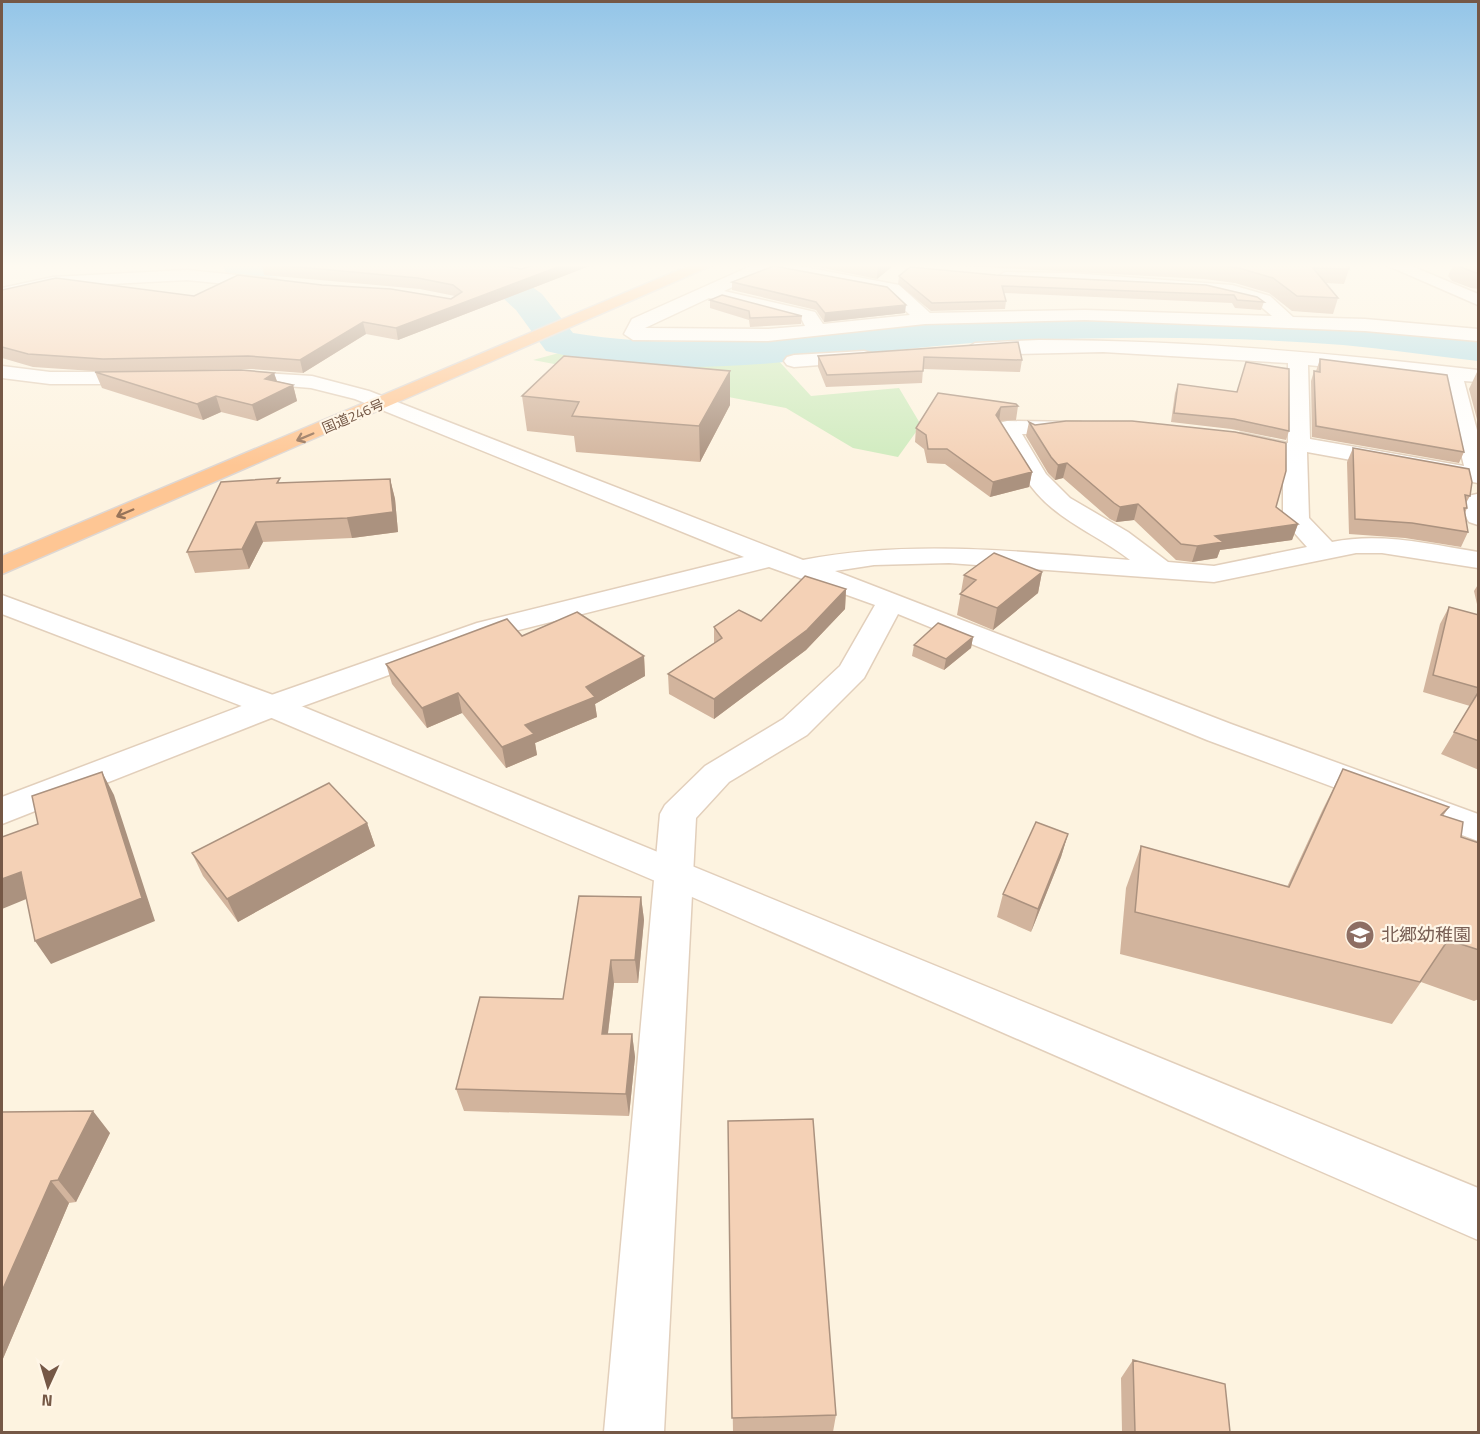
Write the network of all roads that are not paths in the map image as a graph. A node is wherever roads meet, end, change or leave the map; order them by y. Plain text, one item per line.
1 (533, 332) edge
2 (634, 332) edge
3 (797, 332) edge
4 (1434, 332) edge
5 (1479, 335) edge
6 (960, 350) edge
7 (889, 355) edge
8 (1298, 358) junction
9 (794, 361) dead end
10 (2, 372) edge
11 (1452, 374) junction
12 (1479, 376) edge
13 (209, 377) edge
14 (163, 378) edge
15 (373, 399) junction
16 (1095, 427) edge
17 (1219, 437) edge
18 (1297, 447) junction
19 (23, 533) dead end
20 (1325, 550) junction
21 (771, 558) junction
22 (1479, 560) edge
23 (2, 566) edge
24 (801, 568) junction
25 (1162, 571) junction
26 (891, 601) junction
27 (2, 604) edge
28 (272, 706) junction
29 (2, 810) edge
30 (1479, 828) edge
31 (674, 873) junction
32 (1479, 1214) edge
33 (634, 1432) edge

1 - 15 highway, 国道246号
2 - 3 street
4 - 5 street
6 - 8 street
7 - 9 street
8 - 11 street
8 - 18 street
10 - 14 street
11 - 12 street
11 - 18 street
13 - 15 street
15 - 19 highway, 国道246号
15 - 21 street
15 -> 23 highway, 国道246号
16 - 25 street
17 - 18 street
18 - 20 street
20 - 22 street
20 - 25 street
21 - 24 street
21 - 28 street
24 - 25 street
24 - 26 street
26 - 30 street
26 - 31 street
27 - 28 street
28 - 29 street
28 - 31 street
31 - 32 street
31 - 33 street

